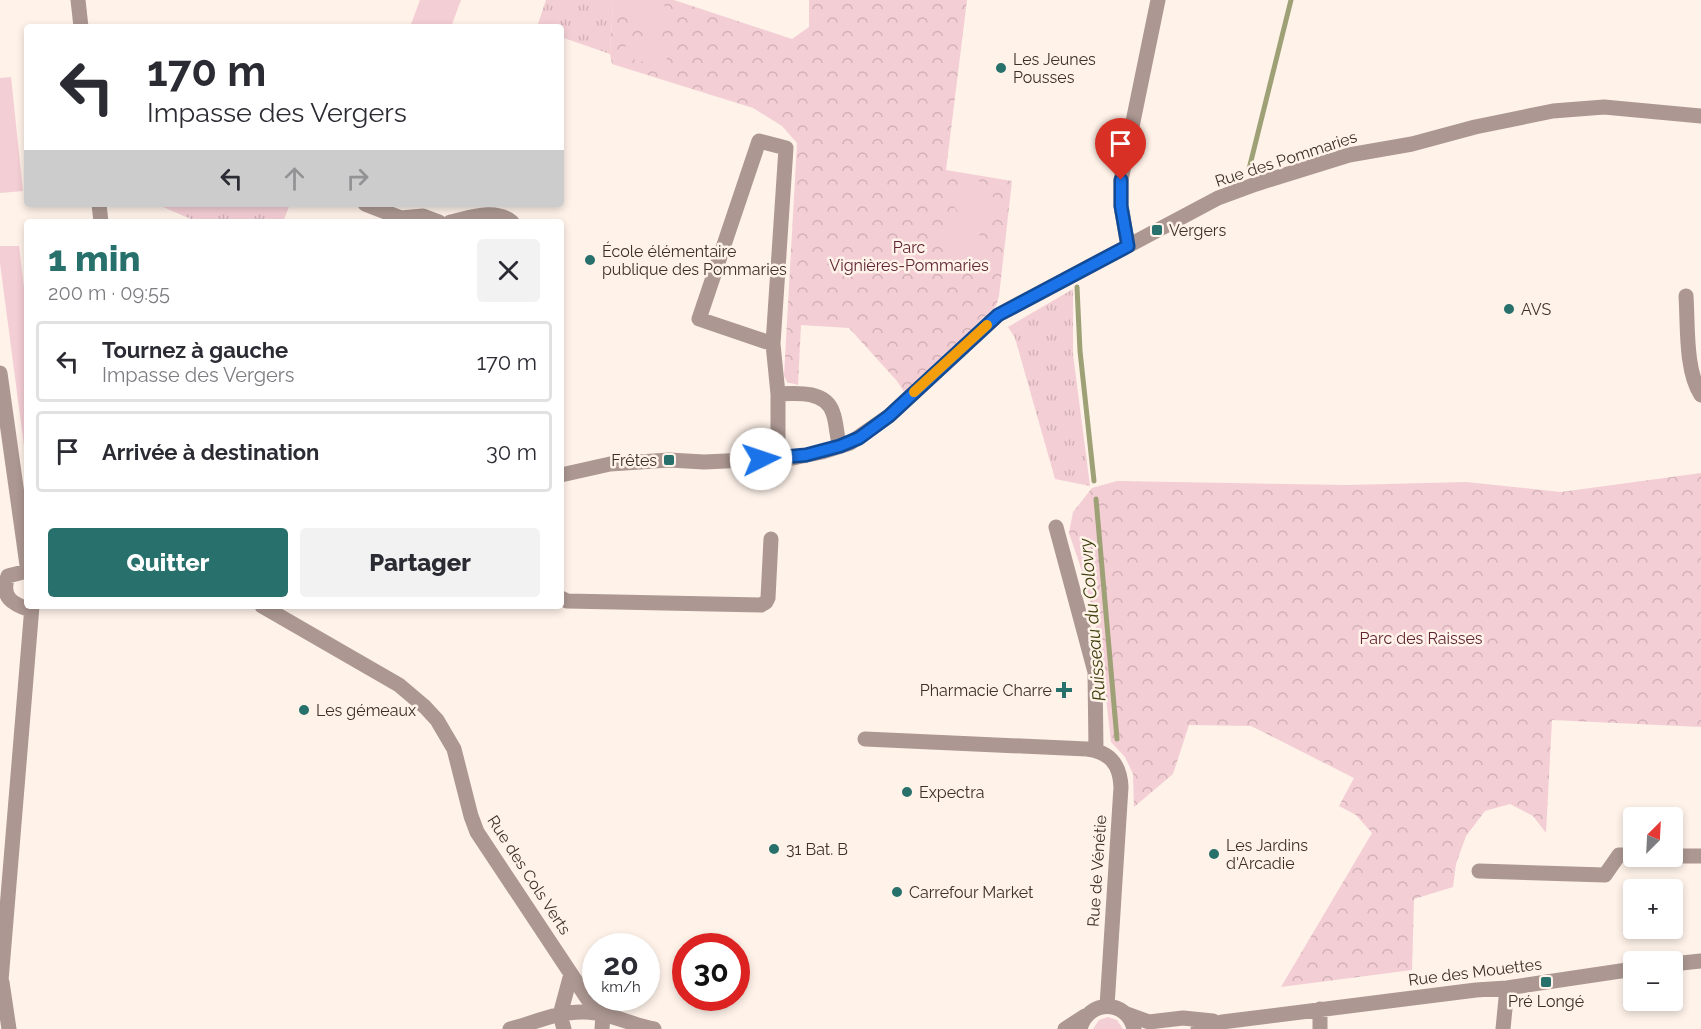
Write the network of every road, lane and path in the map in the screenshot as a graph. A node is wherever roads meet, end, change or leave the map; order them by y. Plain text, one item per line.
1 (78, 0) edge
2 (1158, 0) edge
3 (81, 24) edge
4 (1701, 116) edge
5 (371, 207) edge
6 (398, 219) edge
7 (406, 219) edge
8 (432, 219) edge
9 (466, 219) edge
10 (508, 219) edge
11 (1128, 246) junction
12 (1686, 296) dead end
13 (773, 344) junction
14 (0, 373) edge
15 (778, 394) junction
16 (1701, 395) edge
17 (840, 446) junction
18 (777, 459) junction
19 (564, 474) edge
20 (1056, 527) dead end
21 (771, 539) dead end
22 (24, 544) edge
23 (24, 572) edge
24 (1, 588) edge
25 (564, 600) edge
26 (24, 606) edge
27 (31, 609) edge
28 (267, 609) edge
29 (865, 739) dead end
30 (1096, 750) junction
31 (1623, 855) edge
32 (1683, 856) edge
33 (1701, 856) edge
34 (1479, 871) dead end
35 (1701, 961) edge
36 (1683, 963) edge
37 (1623, 971) edge
38 (571, 974) junction
39 (1, 988) edge
40 (1507, 988) junction
41 (1107, 1006) junction
42 (1320, 1009) junction
43 (1090, 1012) junction
44 (1127, 1014) junction
45 (562, 1022) edge
46 (602, 1022) edge
47 (1221, 1026) edge
48 (644, 1028) edge
49 (9, 1029) edge
50 (510, 1029) edge
51 (1065, 1029) edge
52 (1080, 1029) edge
53 (1134, 1029) edge
54 (1198, 1029) edge
55 (1320, 1029) edge
56 (1503, 1029) edge

1 - 3 street
2 - 11 street
4 - 11 street, Rue des Pommaries
5 - 6 street
7 - 8 street
9 - 10 street
11 - 17 street, Rue des Pommaries
12 - 16 street
13 - 13 street
13 - 15 street
14 - 22 street
15 - 17 street
15 - 18 street
17 - 18 street, Rue des Pommaries
18 - 19 street, Rue des Pommaries
20 - 30 street
21 - 25 street
23 - 24 street
24 - 26 street
27 - 39 street
28 - 38 street, Rue des Cols Verts
29 - 30 street
30 - 41 street, Rue de Vénétie
31 - 34 street
32 - 33 street
35 - 36 street
37 - 40 street, Rue des Mouettes
38 - 45 street
38 - 46 street, Rue des Cols Verts
39 - 49 street
40 - 42 street, Rue des Mouettes
40 - 56 street
41 - 43 street
41 - 44 street, Rue des Mouettes
42 - 47 street, Rue des Mouettes
42 - 55 street
43 - 51 street
43 - 52 street
44 - 47 street, Rue des Mouettes
44 - 53 street
45 - 46 street
45 - 50 street
46 - 48 street
47 - 54 street, Rue des Mouettes

